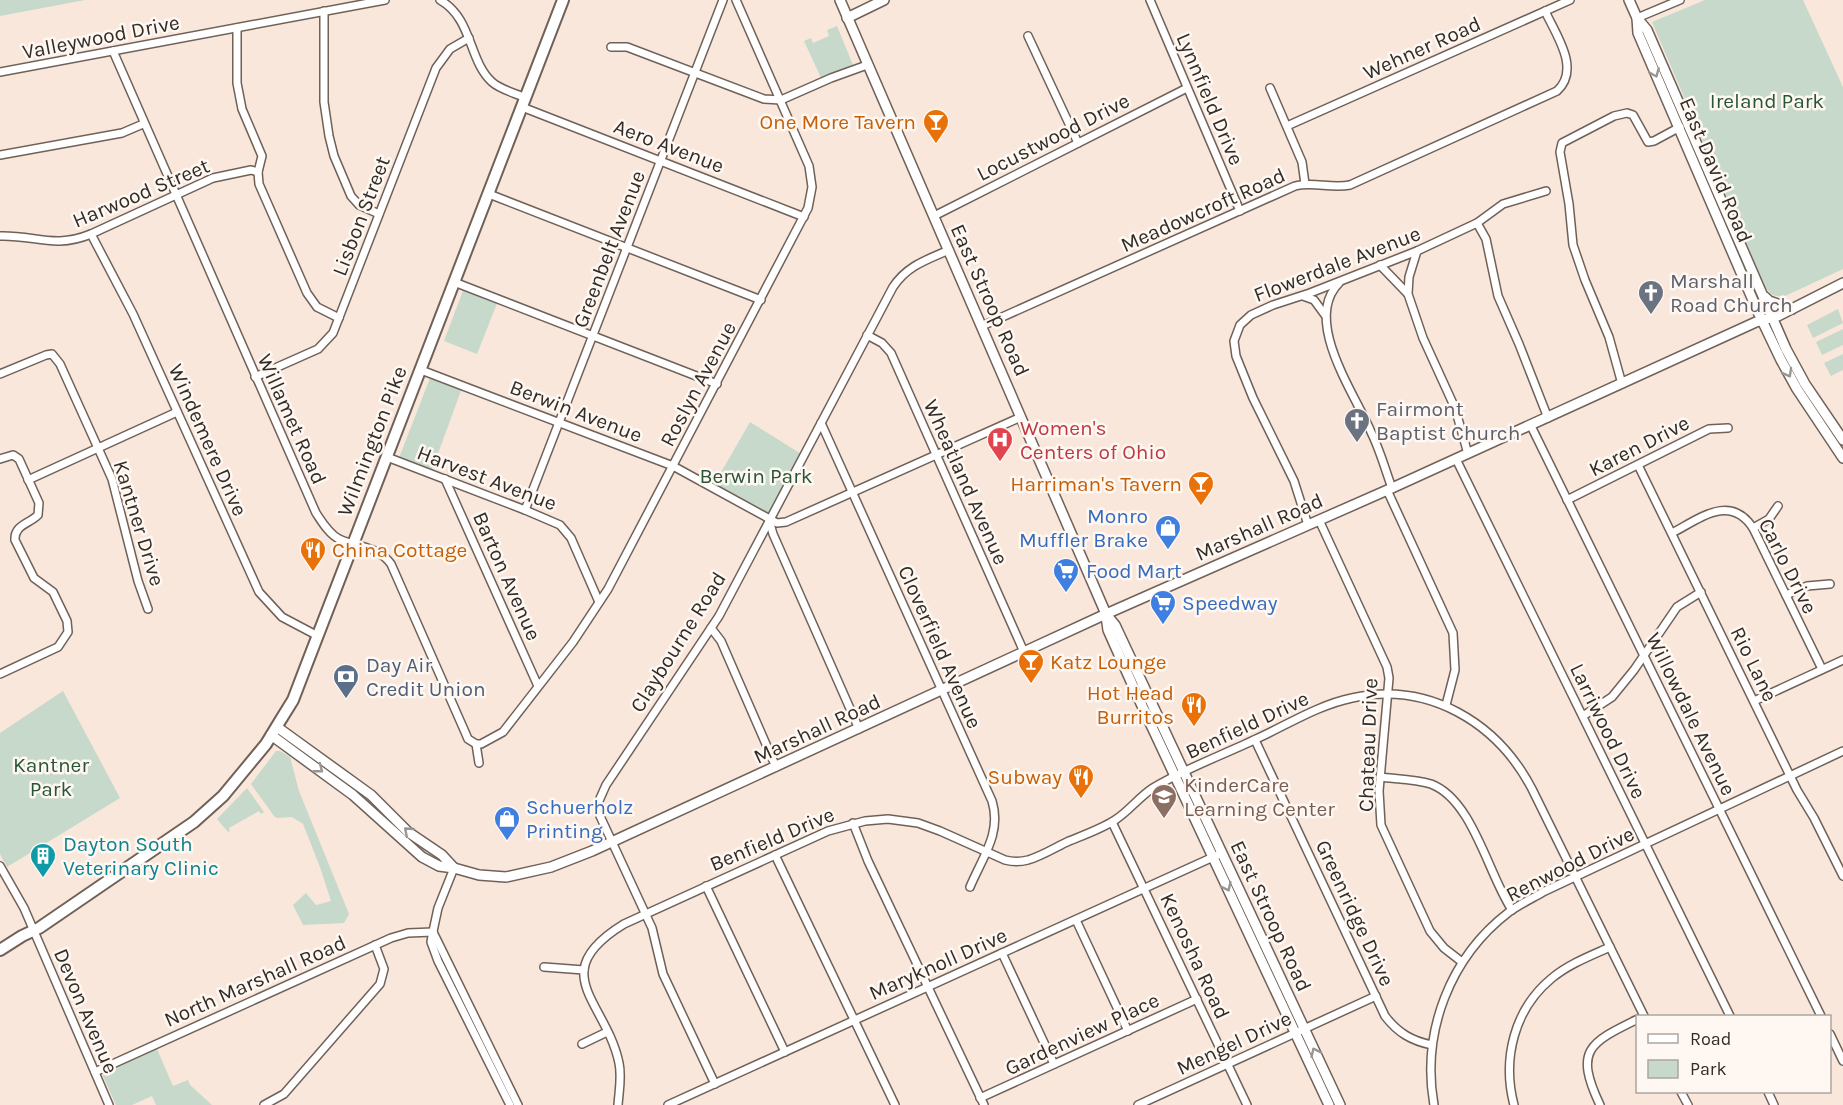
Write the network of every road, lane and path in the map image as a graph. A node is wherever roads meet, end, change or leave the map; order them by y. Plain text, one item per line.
1 (385, 0) edge
2 (440, 0) edge
3 (563, 0) edge
4 (723, 0) edge
5 (736, 0) edge
6 (840, 0) edge
7 (884, 0) edge
8 (1150, 0) edge
9 (1570, 0) edge
10 (1629, 0) edge
11 (1680, 0) edge
12 (1545, 11) junction
13 (324, 12) junction
14 (847, 18) junction
15 (1637, 18) junction
16 (237, 28) junction
17 (1028, 36) dead end
18 (469, 38) junction
19 (611, 47) dead end
20 (113, 51) junction
21 (867, 65) junction
22 (0, 72) edge
23 (695, 73) junction
24 (1187, 88) junction
25 (1270, 88) dead end
26 (781, 100) junction
27 (524, 102) junction
28 (143, 124) junction
29 (1287, 126) junction
30 (1683, 126) junction
31 (1078, 143) junction
32 (0, 155) edge
33 (661, 161) junction
34 (258, 172) junction
35 (1305, 184) junction
36 (1546, 190) dead end
37 (489, 194) junction
38 (175, 195) junction
39 (1240, 211) junction
40 (379, 214) junction
41 (934, 216) junction
42 (804, 217) junction
43 (1477, 223) junction
44 (91, 234) junction
45 (0, 236) edge
46 (627, 248) junction
47 (949, 250) junction
48 (1417, 251) junction
49 (1380, 266) junction
50 (1345, 280) junction
51 (454, 282) junction
52 (1843, 283) edge
53 (1761, 293) junction
54 (1408, 294) junction
55 (1300, 296) junction
56 (761, 300) junction
57 (1792, 309) junction
58 (1325, 315) junction
59 (339, 318) junction
60 (1767, 319) junction
61 (982, 326) junction
62 (593, 335) junction
63 (867, 335) junction
64 (421, 370) junction
65 (0, 374) edge
66 (255, 377) junction
67 (717, 384) junction
68 (1622, 384) junction
69 (177, 412) junction
70 (1021, 417) junction
71 (1548, 418) junction
72 (559, 422) junction
73 (821, 423) junction
74 (1531, 426) junction
75 (1728, 428) dead end
76 (1843, 440) edge
77 (98, 447) junction
78 (1468, 454) junction
79 (936, 455) junction
80 (387, 457) junction
81 (1843, 458) edge
82 (0, 459) edge
83 (1456, 459) junction
84 (1638, 465) junction
85 (673, 466) junction
86 (445, 479) junction
87 (28, 480) junction
88 (1389, 489) junction
89 (852, 492) junction
90 (1568, 500) junction
91 (1778, 506) dead end
92 (525, 510) junction
93 (769, 520) junction
94 (1319, 520) junction
95 (1308, 525) junction
96 (1753, 528) junction
97 (1672, 533) junction
98 (354, 543) junction
99 (1830, 584) dead end
100 (1701, 592) junction
101 (1786, 595) junction
102 (599, 602) junction
103 (148, 609) dead end
104 (1106, 614) junction
105 (711, 628) junction
106 (318, 636) junction
107 (1024, 652) junction
108 (1644, 656) junction
109 (1843, 660) edge
110 (1822, 669) junction
111 (0, 674) edge
112 (538, 686) junction
113 (941, 692) junction
114 (1387, 694) junction
115 (1754, 701) junction
116 (1446, 705) junction
117 (1582, 716) junction
118 (858, 729) junction
119 (274, 731) junction
120 (1255, 740) junction
121 (476, 744) junction
122 (1843, 751) edge
123 (479, 764) dead end
124 (776, 767) junction
125 (1180, 775) junction
126 (1791, 775) junction
127 (1380, 777) junction
128 (1719, 810) junction
129 (1112, 822) junction
130 (853, 823) junction
131 (612, 842) junction
132 (1645, 844) junction
133 (986, 852) junction
134 (775, 855) junction
135 (1217, 855) junction
136 (0, 866) edge
137 (454, 868) junction
138 (1843, 876) edge
139 (1576, 877) junction
140 (706, 886) junction
141 (970, 887) dead end
142 (1144, 888) junction
143 (1512, 910) junction
144 (646, 913) junction
145 (1076, 920) junction
146 (33, 931) junction
147 (433, 932) junction
148 (375, 945) junction
149 (1610, 947) junction
150 (0, 950) edge
151 (1002, 953) junction
152 (1462, 962) junction
153 (544, 967) dead end
154 (584, 970) junction
155 (928, 987) junction
156 (1376, 996) junction
157 (1197, 999) junction
158 (1644, 1015) edge
159 (1729, 1015) edge
160 (1820, 1015) edge
161 (854, 1021) junction
162 (1636, 1021) edge
163 (1128, 1031) junction
164 (1300, 1031) junction
165 (607, 1032) junction
166 (1831, 1036) edge
167 (582, 1044) dead end
168 (1432, 1045) junction
169 (785, 1052) junction
170 (1843, 1061) edge
171 (1054, 1064) junction
172 (1228, 1064) junction
173 (95, 1072) junction
174 (715, 1084) junction
175 (982, 1102) edge
176 (109, 1105) edge
177 (264, 1105) edge
178 (510, 1105) edge
179 (518, 1105) edge
180 (618, 1105) edge
181 (668, 1105) edge
182 (894, 1105) edge
183 (1138, 1105) edge
184 (1247, 1105) edge
185 (1329, 1105) edge
186 (1340, 1105) edge
187 (1434, 1105) edge
188 (1514, 1105) edge
189 (1599, 1105) edge

1 - 13 street, Valleywood Drive
2 - 18 street
3 - 27 main road, Wilmington Pike
4 - 23 street, Greenbelt Avenue
5 - 26 street, Roslyn Avenue
6 - 14 street, East Stroop Road
7 - 14 street
8 - 24 street, Lynnfield Drive
9 - 12 street, Wehner Road
10 - 15 street, East David Road
11 - 15 street
12 - 29 street, Wehner Road
12 - 35 street, Meadowcroft Road
13 - 16 street, Valleywood Drive
13 - 40 street
14 - 21 street, East Stroop Road
15 - 30 street, East David Road
16 - 20 street, Valleywood Drive
16 - 34 street
17 - 31 street
18 - 27 street
18 - 40 street, Lisbon Street
19 - 23 street
20 - 22 street, Valleywood Drive
20 - 28 street, Willamet Road
21 - 26 street
21 - 41 street, East Stroop Road
23 - 26 street
23 - 33 street, Greenbelt Avenue
24 - 31 street, Locustwood Drive
24 - 39 street, Lynnfield Drive
25 - 29 street
26 - 42 street, Roslyn Avenue
27 - 33 street, Aero Avenue
27 - 37 main road, Wilmington Pike
28 - 32 street
28 - 38 street, Willamet Road
29 - 35 street
30 - 53 street, East David Road
30 - 60 street, East David Road
30 - 68 street
31 - 41 street, Locustwood Drive
33 - 42 street, Aero Avenue
33 - 46 street, Greenbelt Avenue
34 - 38 street, Harwood Street
34 - 59 street
35 - 39 street, Meadowcroft Road
36 - 43 street, Flowerdale Avenue
37 - 46 street
37 - 51 main road, Wilmington Pike
38 - 44 street, Harwood Street
38 - 66 street, Willamet Road
39 - 61 street, Meadowcroft Road
40 - 59 street, Lisbon Street
41 - 47 street, East Stroop Road
42 - 56 street, Roslyn Avenue
43 - 48 street, Flowerdale Avenue
43 - 71 street
44 - 45 street, Harwood Street
44 - 69 street, Windemere Drive
46 - 56 street
46 - 62 street, Greenbelt Avenue
47 - 61 street, East Stroop Road
47 - 63 street, Claybourne Road
48 - 49 street, Flowerdale Avenue
48 - 54 street
49 - 50 street, Flowerdale Avenue
49 - 54 street
50 - 55 street, Flowerdale Avenue
50 - 58 street
51 - 62 street
51 - 64 main road, Wilmington Pike
52 - 57 street, Marshall Road
53 - 57 street
53 - 60 street, East David Road
54 - 78 street
55 - 58 street
55 - 95 street, Flowerdale Avenue
56 - 67 street, Roslyn Avenue
57 - 60 street, Marshall Road
58 - 88 street
59 - 66 street, Lisbon Street
60 - 68 street, Marshall Road
60 - 76 street, East David Road
60 -> 81 street, East David Road
61 - 70 street, East Stroop Road
62 - 67 street
62 - 72 street, Greenbelt Avenue
63 - 73 street, Claybourne Road
63 - 79 street, Wheatland Avenue
64 - 72 street, Berwin Avenue
64 - 80 main road, Wilmington Pike
65 - 77 street, Kantner Drive
66 - 98 street, Willamet Road
67 - 85 street, Roslyn Avenue
68 - 71 street, Marshall Road
69 - 77 street
69 - 106 street, Windemere Drive
70 - 79 street
70 - 104 street, East Stroop Road
71 - 74 street, Marshall Road
72 - 85 street, Berwin Avenue
72 - 92 street, Greenbelt Avenue
73 - 89 street, Cloverfield Avenue
73 - 93 street, Claybourne Road
74 - 78 street, Marshall Road
74 - 90 street, Willowdale Avenue
75 - 84 street, Karen Drive
77 - 87 street
77 - 103 street, Kantner Drive
78 - 83 street, Marshall Road
79 - 89 street
79 - 107 street, Wheatland Avenue
80 - 86 street, Harvest Avenue
80 - 98 main road, Wilmington Pike
82 - 87 street
83 - 88 street, Marshall Road
83 - 117 street, Larriwood Drive
84 - 90 street, Karen Drive
84 - 97 street, Rio Lane
85 - 93 street, Berwin Avenue
85 - 102 street, Roslyn Avenue
86 - 92 street, Harvest Avenue
86 - 112 street, Barton Avenue
87 - 111 street
88 - 94 street, Marshall Road
88 - 116 street
89 - 93 street
89 - 113 street, Cloverfield Avenue
90 - 108 street, Willowdale Avenue
91 - 96 street
92 - 102 street, Harvest Avenue
93 - 105 street, Claybourne Road
93 - 118 street
94 - 95 street, Marshall Road
94 - 114 street, Chateau Drive
95 - 104 street, Marshall Road
96 - 97 street, Carlo Drive
96 - 101 street, Carlo Drive
97 - 100 street, Rio Lane
98 - 106 main road, Wilmington Pike
98 - 121 street, Willamet Road
99 - 101 street
100 - 108 street
100 - 115 street, Rio Lane
101 - 110 street, Carlo Drive
102 - 112 street, Roslyn Avenue
104 - 107 street, Marshall Road
104 - 125 street, East Stroop Road
105 - 124 street
105 - 131 street, Claybourne Road
106 - 119 main road, Wilmington Pike
107 - 113 street, Marshall Road
108 - 117 street
108 - 128 street, Willowdale Avenue
109 - 110 street
110 - 115 street
112 - 121 street, Roslyn Avenue
113 - 118 street, Marshall Road
113 - 133 street, Cloverfield Avenue
114 - 116 street, Benfield Drive
114 - 120 street, Benfield Drive
114 - 127 street, Chateau Drive
115 - 126 street, Rio Lane
116 - 139 street, Benfield Drive
117 - 132 street, Larriwood Drive
118 - 124 street, Marshall Road
119 - 137 street, Marshall Road
119 - 146 main road, Wilmington Pike
120 - 125 street, Benfield Drive
120 - 156 street, Greenridge Drive
121 - 123 street, Willamet Road
122 - 126 street, Renwood Drive
124 - 131 street, Marshall Road
125 - 129 street, Benfield Drive
125 - 135 street, East Stroop Road
126 - 128 street, Renwood Drive
126 - 138 street, Rio Lane
127 - 143 street
127 - 152 street, Chateau Drive
128 - 132 street, Renwood Drive
128 - 160 street, Willowdale Avenue
129 - 133 street, Benfield Drive
129 - 142 street, Kenosha Road
130 - 133 street, Benfield Drive
130 - 134 street, Benfield Drive
130 - 155 street
131 - 137 street, Marshall Road
131 - 144 street, Claybourne Road
132 - 139 street, Renwood Drive
132 - 159 street, Larriwood Drive
133 - 141 street, Cloverfield Avenue
134 - 140 street, Benfield Drive
134 - 161 street
135 - 142 street, Maryknoll Drive
135 - 164 street, East Stroop Road
136 - 146 street, Devon Avenue
137 - 147 street
139 - 143 street, Renwood Drive
139 - 149 street, Benfield Drive
140 - 144 street, Benfield Drive
140 - 169 street
142 - 145 street, Maryknoll Drive
142 - 157 street, Kenosha Road
143 - 152 street, Renwood Drive
144 - 154 street, Benfield Drive
144 - 174 street, Claybourne Road
145 - 151 street, Maryknoll Drive
145 - 163 street
146 - 150 main road, Wilmington Pike
146 - 173 street, Devon Avenue
147 - 148 street, North Marshall Road
147 - 178 street
147 - 179 street
148 - 173 street, North Marshall Road
148 - 177 street
149 - 158 street, Benfield Drive
149 - 188 street
151 - 155 street, Maryknoll Drive
151 - 171 street
152 - 168 street, Renwood Drive
153 - 154 street
154 - 165 street
155 - 161 street, Maryknoll Drive
155 - 175 street
156 - 164 street, Mengel Drive
156 - 168 street, Greenridge Drive
157 - 163 street, Gardenview Place
157 - 172 street, Kenosha Road
161 - 169 street, Maryknoll Drive
161 - 182 street
162 - 189 street
163 - 171 street, Gardenview Place
164 - 172 street, Mengel Drive
164 - 185 street, East Stroop Road
186 -> 164 street, East Stroop Road
165 - 167 street
165 - 180 street
166 - 170 street
168 - 187 street, Renwood Drive
169 - 174 street, Maryknoll Drive
171 - 175 street, Gardenview Place
172 - 183 street, Mengel Drive
172 - 184 street, Kenosha Road
173 - 176 street, Devon Avenue
174 - 181 street, Maryknoll Drive

